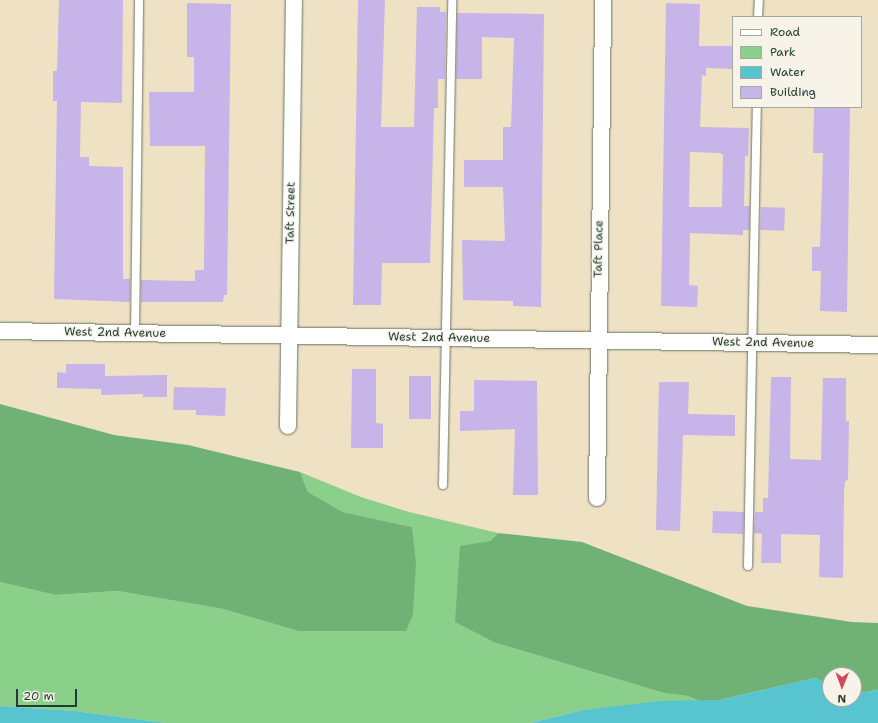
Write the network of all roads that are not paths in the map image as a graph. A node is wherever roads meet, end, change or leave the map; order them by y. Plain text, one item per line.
1 (139, 0) edge
2 (294, 0) edge
3 (452, 0) edge
4 (604, 0) edge
5 (759, 0) edge
6 (758, 16) edge
7 (757, 108) edge
8 (0, 331) edge
9 (135, 334) junction
10 (289, 335) junction
11 (446, 338) junction
12 (598, 341) junction
13 (752, 343) junction
14 (878, 345) edge
15 (288, 426) dead end
16 (443, 485) dead end
17 (597, 498) dead end
18 (748, 566) dead end

1 - 9 lane
2 - 10 street, Taft Street
3 - 11 lane
4 - 12 street, Taft Place
5 - 6 lane
7 - 13 lane
8 - 9 street, West 2nd Avenue
9 - 10 street, West 2nd Avenue
10 - 11 street, West 2nd Avenue
10 - 15 street, Taft Street
11 - 12 street, West 2nd Avenue
11 - 16 lane
12 - 13 street, West 2nd Avenue
12 - 17 street, Taft Place
13 - 14 street, West 2nd Avenue
13 - 18 lane

